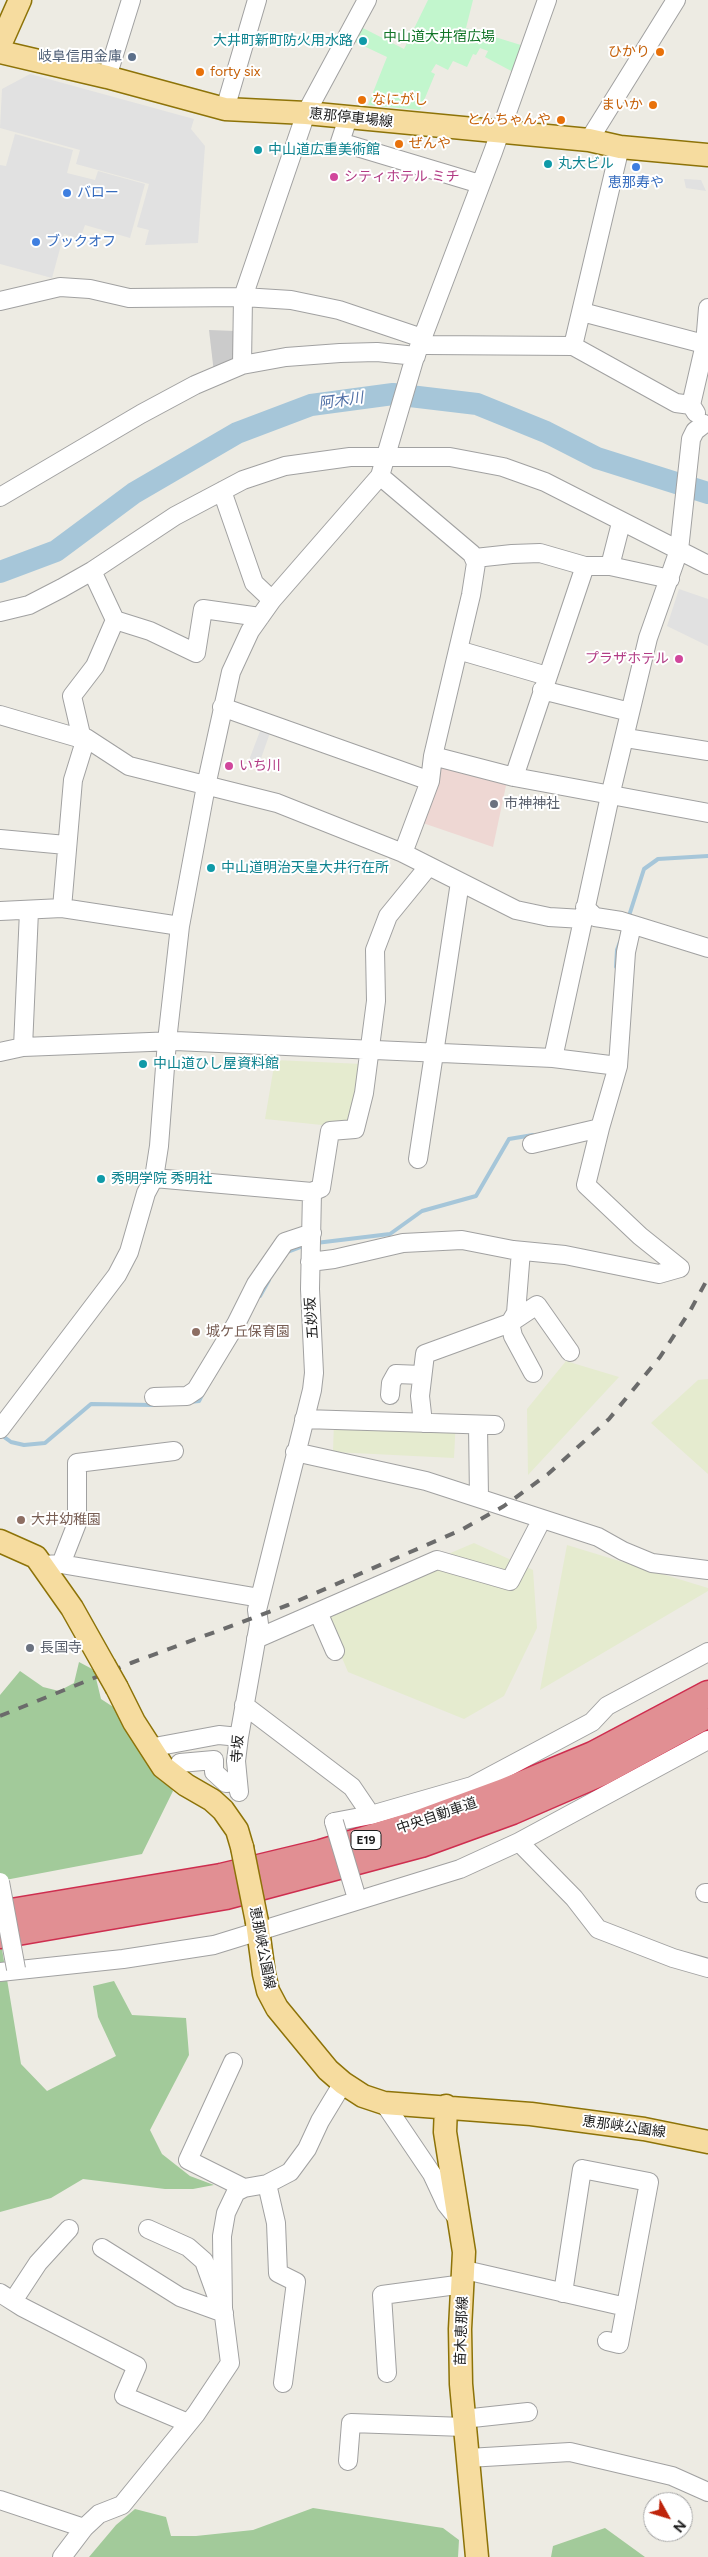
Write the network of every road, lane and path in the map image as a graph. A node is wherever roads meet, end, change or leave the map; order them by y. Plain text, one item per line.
1 (20, 0) edge
2 (130, 0) edge
3 (257, 0) edge
4 (367, 0) edge
5 (546, 0) edge
6 (676, 0) edge
7 (0, 45) edge
8 (0, 52) edge
9 (107, 76) junction
10 (225, 108) junction
11 (306, 114) junction
12 (348, 118) junction
13 (499, 133) junction
14 (589, 140) junction
15 (620, 147) junction
16 (708, 155) edge
17 (480, 184) junction
18 (243, 296) junction
19 (0, 301) edge
20 (708, 308) edge
21 (582, 312) junction
22 (422, 338) junction
23 (706, 344) edge
24 (573, 346) junction
25 (415, 358) junction
26 (242, 365) junction
27 (691, 405) junction
28 (706, 427) edge
29 (386, 458) junction
30 (380, 476) junction
31 (222, 491) junction
32 (0, 497) edge
33 (622, 523) junction
34 (679, 550) junction
35 (475, 558) junction
36 (708, 565) edge
37 (585, 566) junction
38 (610, 566) junction
39 (92, 571) junction
40 (670, 579) junction
41 (272, 600) junction
42 (0, 612) edge
43 (260, 617) junction
44 (115, 620) junction
45 (458, 650) junction
46 (544, 683) junction
47 (222, 707) junction
48 (630, 712) junction
49 (0, 715) edge
50 (626, 738) junction
51 (84, 739) junction
52 (708, 751) edge
53 (433, 756) junction
54 (514, 777) junction
55 (430, 781) junction
56 (206, 786) junction
57 (610, 796) junction
58 (708, 813) edge
59 (0, 839) edge
60 (66, 845) junction
61 (403, 853) junction
62 (428, 867) junction
63 (460, 882) junction
64 (62, 908) junction
65 (29, 911) junction
66 (0, 912) edge
67 (584, 913) junction
68 (627, 923) junction
69 (180, 926) junction
70 (708, 948) edge
71 (166, 1041) junction
72 (23, 1047) junction
73 (368, 1050) junction
74 (435, 1051) junction
75 (0, 1052) edge
76 (553, 1058) junction
77 (618, 1066) junction
78 (600, 1128) junction
79 (532, 1144) dead end
80 (418, 1159) dead end
81 (154, 1178) junction
82 (312, 1192) junction
83 (312, 1233) junction
84 (521, 1251) junction
85 (310, 1262) junction
86 (510, 1323) junction
87 (570, 1352) dead end
88 (532, 1373) dead end
89 (422, 1375) junction
90 (390, 1394) dead end
91 (154, 1397) dead end
92 (304, 1420) junction
93 (5, 1423) edge
94 (423, 1423) junction
95 (174, 1451) dead end
96 (296, 1452) junction
97 (479, 1498) junction
98 (542, 1519) junction
99 (0, 1541) edge
100 (51, 1565) junction
101 (708, 1570) edge
102 (260, 1598) junction
103 (318, 1612) junction
104 (256, 1639) junction
105 (335, 1651) dead end
106 (708, 1652) edge
107 (708, 1694) edge
108 (244, 1705) junction
109 (708, 1715) edge
110 (238, 1737) junction
111 (708, 1740) edge
112 (149, 1748) junction
113 (180, 1763) dead end
114 (371, 1815) junction
115 (518, 1842) junction
116 (0, 1882) edge
117 (357, 1896) junction
118 (0, 1914) edge
119 (258, 1926) junction
120 (0, 1935) edge
121 (708, 1968) edge
122 (8, 1971) edge
123 (232, 2062) dead end
124 (343, 2083) junction
125 (384, 2103) junction
126 (446, 2106) junction
127 (708, 2142) edge
128 (267, 2184) junction
129 (244, 2188) junction
130 (458, 2219) junction
131 (69, 2229) dead end
132 (148, 2229) dead end
133 (102, 2248) dead end
134 (464, 2277) junction
135 (563, 2293) junction
136 (7, 2297) edge
137 (626, 2307) junction
138 (224, 2313) junction
139 (607, 2342) dead end
140 (387, 2373) dead end
141 (284, 2383) dead end
142 (528, 2412) dead end
143 (464, 2423) junction
144 (188, 2424) junction
145 (468, 2458) junction
146 (348, 2461) dead end
147 (708, 2492) edge
148 (0, 2500) edge
149 (84, 2528) junction
150 (62, 2557) edge
151 (477, 2557) edge

1 - 7 main road
2 - 9 street
3 - 10 street
4 - 11 street
5 - 13 street
6 - 14 street
8 - 9 main road, 恵那停車場線
9 - 10 main road, 恵那停車場線
10 - 11 main road, 恵那停車場線
11 - 12 main road, 恵那停車場線
11 - 18 street
12 - 13 main road, 恵那停車場線
12 - 17 street
13 - 14 main road, 恵那停車場線
13 - 17 street
14 - 15 main road, 恵那停車場線
15 - 16 main road, 恵那停車場線
15 - 21 street
17 - 22 street
18 - 19 street
18 - 22 street
18 - 26 street
20 - 23 street
21 - 23 street
21 - 24 street
22 - 24 street
22 - 25 street
23 - 27 street
24 - 27 street
25 - 26 street
25 - 29 street
26 - 32 street
27 - 28 street
28 - 34 street
29 - 30 street
29 - 31 street
29 - 33 street
30 - 35 street
30 - 41 street
31 - 39 street
31 - 41 street
33 - 34 street
33 - 38 street
34 - 36 street
34 - 40 street
35 - 37 street
35 - 45 street
37 - 38 street
37 - 46 street
38 - 40 street
39 - 42 street
39 - 44 street
40 - 48 street
41 - 43 street
43 - 44 street
43 - 47 street
44 - 51 street
45 - 46 street
45 - 53 street
46 - 48 street
46 - 54 street
47 - 55 street
47 - 56 street
48 - 50 street
49 - 51 street
50 - 52 street
50 - 57 street
51 - 56 street
51 - 60 street
53 - 54 street
53 - 55 street
54 - 57 street
55 - 61 street
56 - 61 street
56 - 69 street
57 - 58 street
57 - 67 street
59 - 60 street
60 - 64 street
61 - 62 street
62 - 63 street
62 - 73 street
63 - 67 street
63 - 74 street
64 - 65 street
64 - 69 street
65 - 66 street
65 - 72 street
67 - 68 street
67 - 76 street
68 - 70 street
68 - 77 street
69 - 71 street
71 - 72 street
71 - 73 street
71 - 81 street
72 - 75 street
73 - 74 street
73 - 82 street
74 - 76 street
74 - 80 street
76 - 77 street
77 - 78 street
78 - 79 street
78 - 84 street
81 - 82 street
81 - 93 street
82 - 83 street, 五妙坂
83 - 85 street, 五妙坂
83 - 91 street
84 - 85 street
84 - 86 street
85 - 92 street, 五妙坂
86 - 87 street
86 - 88 street
86 - 89 street
89 - 90 street
89 - 94 street
92 - 94 street
92 - 96 street, 五妙坂
94 - 97 street
95 - 100 street
96 - 97 street
96 - 102 street, 五妙坂
97 - 98 street
98 - 101 street
98 - 103 street
99 - 100 main road, 恵那峡公園線
100 - 102 street
100 - 112 main road, 恵那峡公園線, bridge
102 - 104 street, 寺坂
103 - 104 street
103 - 105 street
104 - 108 street, 寺坂
106 - 114 street
107 - 118 highway, 中央自動車道 / E19
108 - 110 street, 寺坂
108 - 114 street
109 - 120 highway, 中央自動車道 / E19
110 - 112 street
110 - 113 street, 寺坂
111 - 115 street
112 - 119 main road, 恵那峡公園線, bridge
114 - 117 street, bridge
115 - 117 street
115 - 121 street
116 - 122 street, bridge
117 - 119 street
119 - 122 street
119 - 124 main road, 恵那峡公園線
123 - 129 street
124 - 125 main road, 恵那峡公園線
124 - 128 street
125 - 126 main road, 恵那峡公園線
125 - 130 street
126 - 127 main road, 恵那峡公園線
126 - 130 main road, 苗木恵那線
128 - 129 street
128 - 141 street
129 - 138 street
130 - 134 main road, 苗木恵那線
131 - 136 street
132 - 138 street
133 - 138 street
134 - 135 street
134 - 140 street
134 - 143 main road, 苗木恵那線
135 - 137 street
135 - 137 street
136 - 144 street
137 - 139 street
138 - 144 street
142 - 143 street
143 - 145 main road, 苗木恵那線
143 - 146 street
144 - 149 street
145 - 147 street
145 - 151 main road, 苗木恵那線
148 - 149 street
149 - 150 street

